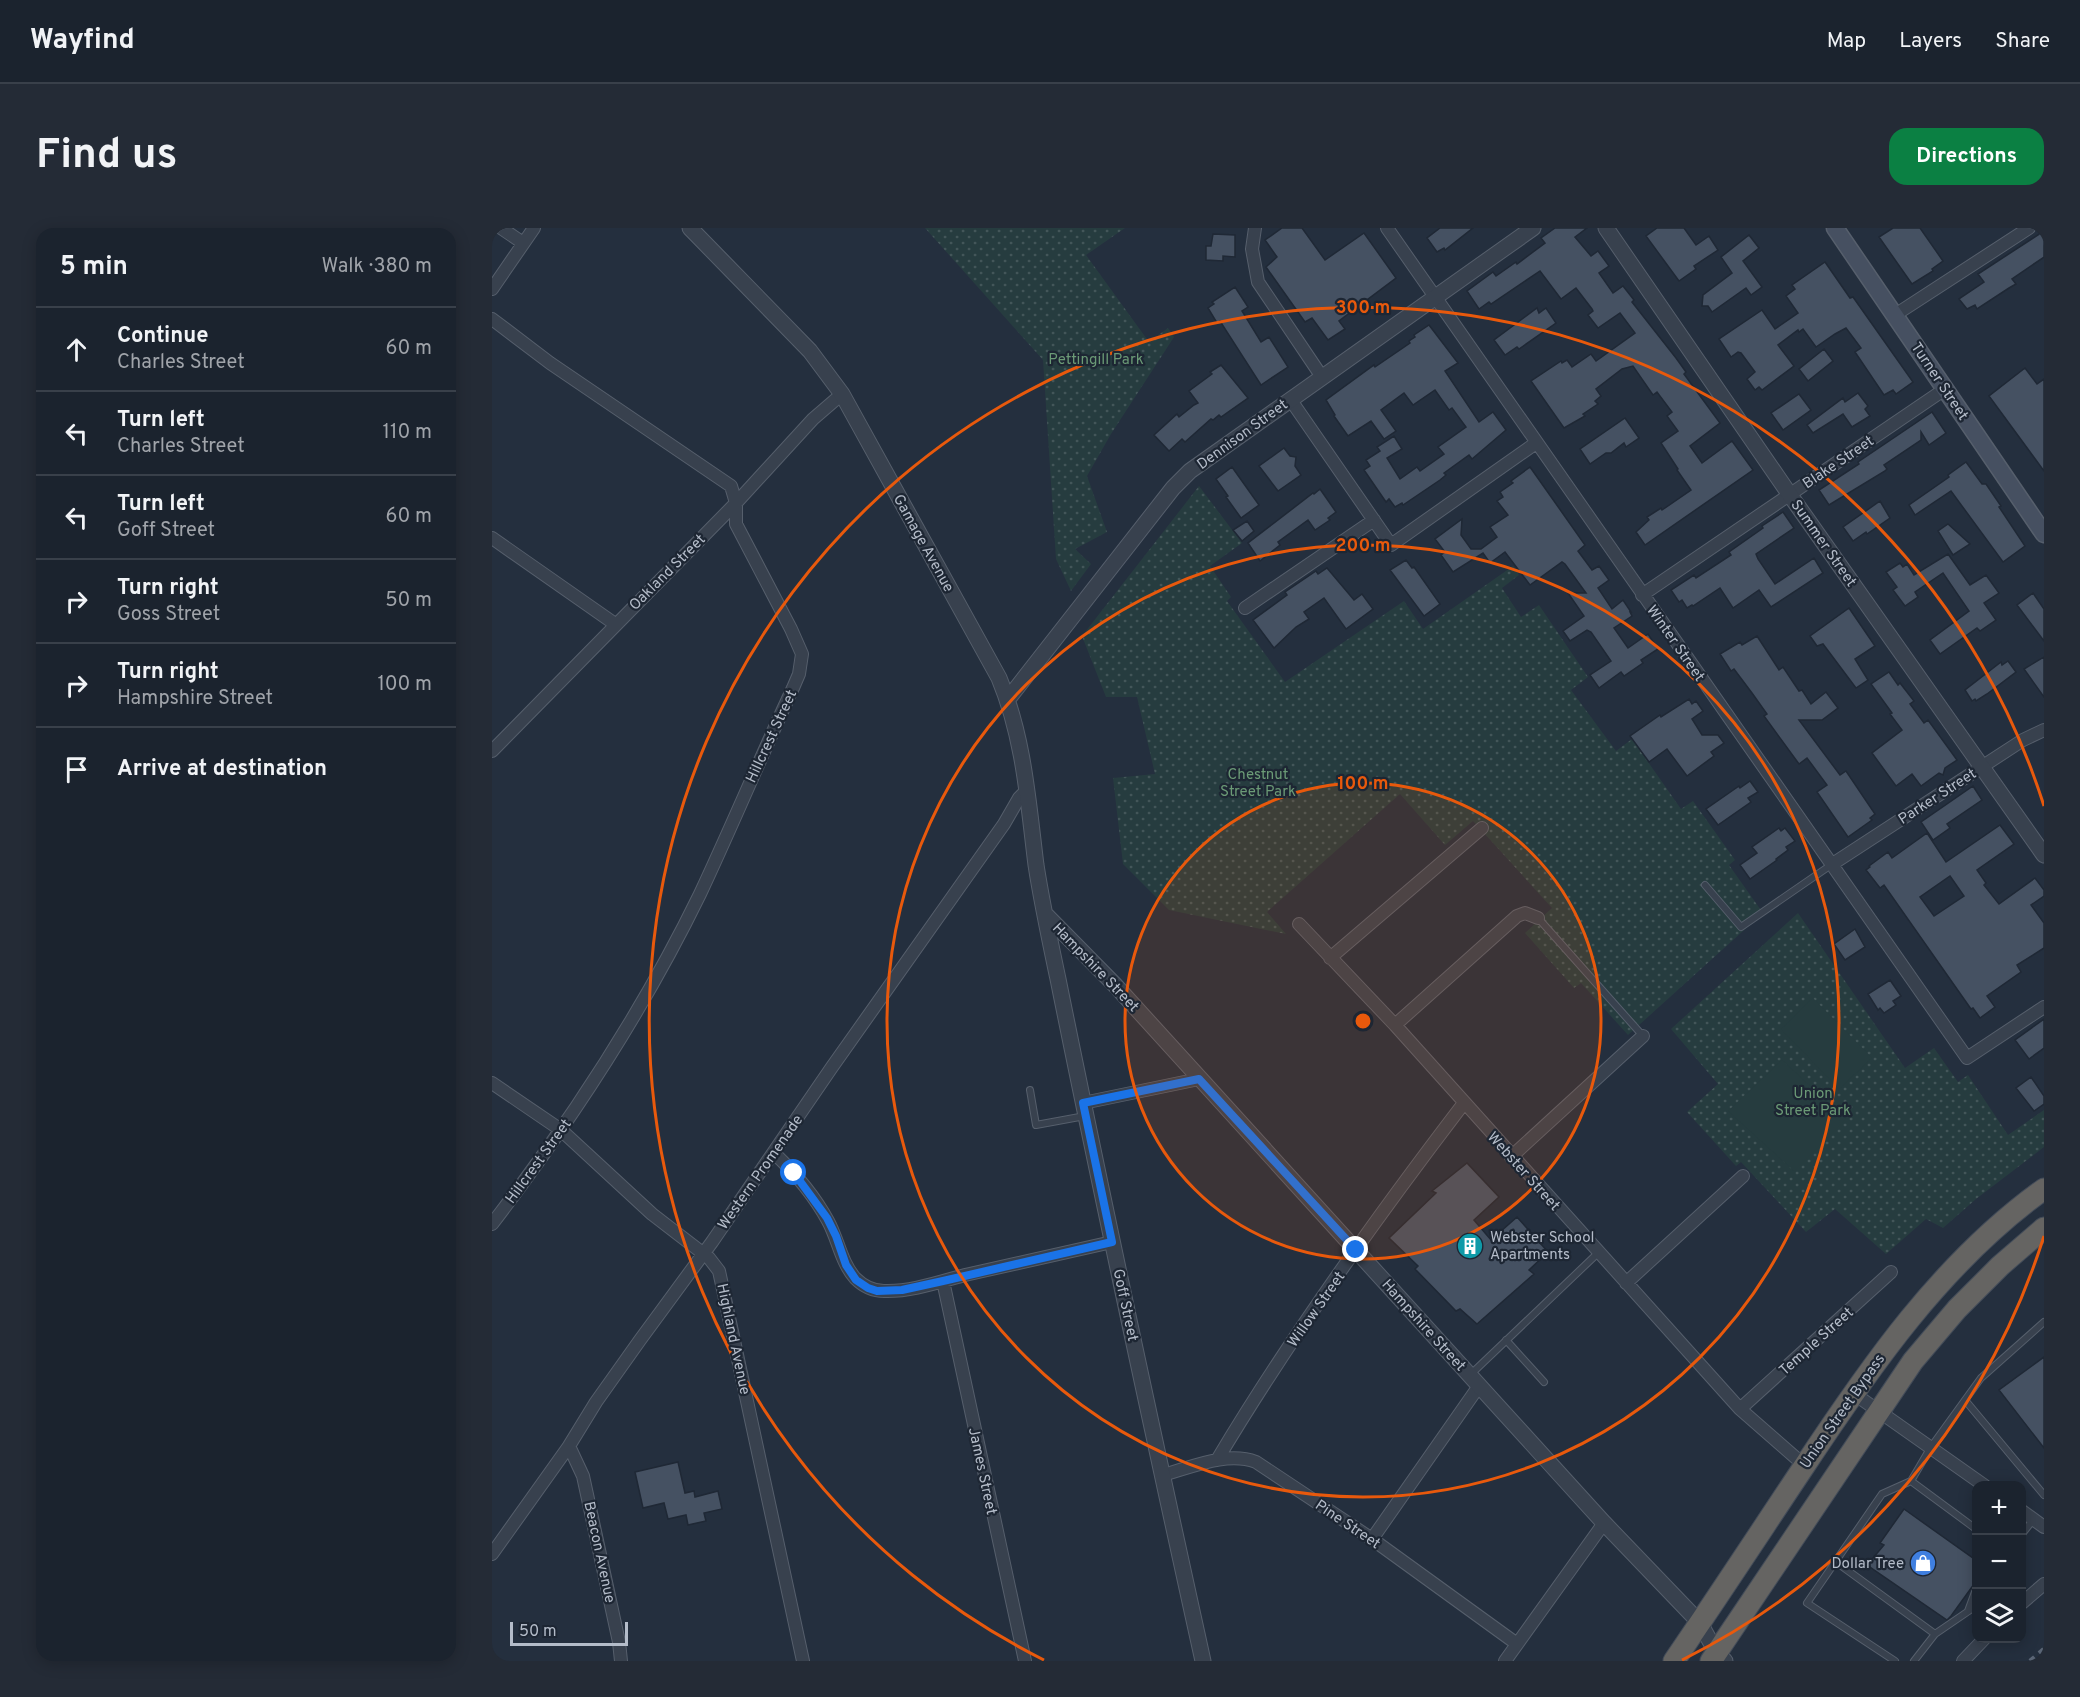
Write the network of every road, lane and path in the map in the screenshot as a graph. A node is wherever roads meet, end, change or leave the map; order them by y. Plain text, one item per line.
1 (501, 228) edge
2 (534, 228) edge
3 (690, 228) edge
4 (1255, 228) edge
5 (1387, 228) edge
6 (1533, 228) edge
7 (1606, 228) edge
8 (1835, 228) edge
9 (2029, 228) edge
10 (523, 243) junction
11 (492, 289) edge
12 (1435, 298) junction
13 (1895, 315) junction
14 (492, 319) edge
15 (1322, 377) junction
16 (1945, 389) junction
17 (842, 394) junction
18 (1290, 399) junction
19 (1536, 443) junction
20 (1790, 495) junction
21 (736, 503) junction
22 (1374, 520) junction
23 (2044, 534) edge
24 (492, 538) edge
25 (1642, 595) junction
26 (1245, 608) dead end
27 (615, 624) junction
28 (1008, 699) junction
29 (2044, 730) edge
30 (492, 751) edge
31 (1982, 766) junction
32 (1027, 790) junction
33 (1482, 828) dead end
34 (2044, 855) edge
35 (1832, 865) junction
36 (1705, 885) dead end
37 (1045, 914) junction
38 (1538, 918) joint
39 (1299, 924) dead end
40 (1330, 958) junction
41 (2044, 1007) edge
42 (1395, 1025) junction
43 (1643, 1036) joint
44 (1199, 1079) junction
45 (492, 1083) edge
46 (1030, 1090) dead end
47 (1464, 1103) junction
48 (1084, 1109) junction
49 (561, 1130) junction
50 (774, 1153) junction
51 (1511, 1156) junction
52 (1743, 1176) dead end
53 (2044, 1189) edge
54 (492, 1224) edge
55 (2044, 1228) edge
56 (1112, 1242) junction
57 (1356, 1250) junction
58 (702, 1253) junction
59 (1598, 1253) junction
60 (1891, 1272) dead end
61 (943, 1281) junction
62 (1626, 1283) junction
63 (2044, 1322) edge
64 (1506, 1340) junction
65 (1474, 1380) junction
66 (1544, 1382) dead end
67 (1853, 1393) junction
68 (1965, 1400) junction
69 (1740, 1409) junction
70 (1879, 1411) junction
71 (569, 1446) junction
72 (1931, 1448) junction
73 (1217, 1460) junction
74 (1804, 1465) junction
75 (1163, 1475) junction
76 (1911, 1481) junction
77 (1979, 1481) edge
78 (2044, 1495) edge
79 (2026, 1514) edge
80 (2033, 1520) junction
81 (1604, 1523) junction
82 (1972, 1526) edge
83 (2044, 1527) edge
84 (2026, 1529) edge
85 (1372, 1539) junction
86 (492, 1554) edge
87 (1836, 1562) junction
88 (2044, 1584) edge
89 (1972, 1600) edge
90 (2026, 1600) edge
91 (1972, 1609) edge
92 (1968, 1611) junction
93 (1700, 1623) junction
94 (1935, 1634) junction
95 (1980, 1643) edge
96 (1517, 1644) junction
97 (1718, 1658) edge
98 (621, 1661) edge
99 (803, 1661) edge
100 (1024, 1661) edge
101 (1203, 1661) edge
102 (1505, 1661) edge
103 (1674, 1661) edge
104 (1895, 1661) edge
105 (1914, 1661) edge
106 (1963, 1661) edge

1 - 10 street
2 - 10 street
3 - 17 street, Gamage Avenue
4 - 15 street
5 - 12 street, Winter Street
6 - 12 street, Dennison Street
7 - 20 street, Summer Street
8 - 13 main road, Turner Street
9 - 13 street
10 - 11 street
12 - 15 street, Dennison Street
12 - 19 street, Winter Street
13 - 16 main road, Turner Street
14 - 21 street, Hillcrest Street
15 - 18 street, Dennison Street
16 - 20 street, Blake Street
16 - 23 main road, Turner Street
17 - 21 street, Oakland Street
17 - 28 street, Gamage Avenue
18 - 22 street
18 - 28 street, Dennison Street
19 - 22 street
19 - 25 street, Winter Street
20 - 25 street, Blake Street
20 - 31 street, Summer Street
21 - 27 street, Oakland Street
21 - 49 street, Hillcrest Street
22 - 26 street
24 - 27 street
25 - 35 street, Winter Street
27 - 30 street, Oakland Street
28 - 32 street, Gamage Avenue
29 - 31 street, Parker Street
31 - 34 street, Summer Street
31 - 35 street, Parker Street
32 - 37 street, Gamage Avenue
32 - 50 street, Western Promenade
33 - 40 street
35 - 36 lane
35 - 41 street, Winter Street
37 - 44 street, Hampshire Street
37 - 48 street, Goff Street
38 - 42 street
38 - 43 lane
39 - 40 street, Webster Street
40 - 42 street, Webster Street
42 - 47 street, Webster Street
43 - 51 street
44 - 48 street
44 - 57 street, Hampshire Street
45 - 49 street, Highland Avenue
46 - 48 lane
47 - 51 street, Webster Street
47 - 57 street, Willow Street
48 - 56 street, Goff Street
49 - 54 street, Hillcrest Street
49 - 58 street, Highland Avenue
50 - 58 street, Western Promenade
50 - 61 street
51 - 59 street, Webster Street
52 - 62 street
53 - 67 highway, Union Street Bypass
55 - 70 highway, Union Street Bypass
56 - 61 street
56 - 75 street, Goff Street
57 - 65 street, Hampshire Street
57 - 73 street, Willow Street
58 - 71 street, Western Promenade
58 - 99 street, Highland Avenue
59 - 62 street, Webster Street
59 - 64 lane
60 - 69 street, Temple Street
61 - 100 street, James Street
62 - 69 street, Webster Street
63 - 68 lane
64 - 65 lane
64 - 66 lane
65 - 81 street, Hampshire Street
65 - 85 street
67 - 70 street
67 - 74 highway, Union Street Bypass
68 - 72 lane
68 - 78 lane
69 - 74 street, Webster Street
70 - 72 street
70 - 97 highway, Union Street Bypass
71 - 86 street, Western Promenade
71 - 98 street, Beacon Avenue
72 - 76 lane
72 - 77 street
73 - 75 street, Pine Street
73 - 85 street, Pine Street
74 - 93 highway, Union Street Bypass
75 - 101 street, Goff Street
76 - 82 lane
76 - 87 lane
79 - 80 street
80 - 83 street
80 - 84 lane
81 - 93 street, Hampshire Street
81 - 96 street
85 - 96 street, Pine Street
87 - 94 lane
87 - 104 lane
88 - 90 street
89 - 92 lane
91 - 92 lane
92 - 94 lane
93 - 97 street, Hampshire Street
93 - 103 highway, Union Street Bypass
94 - 105 lane
95 - 106 street
96 - 102 street

